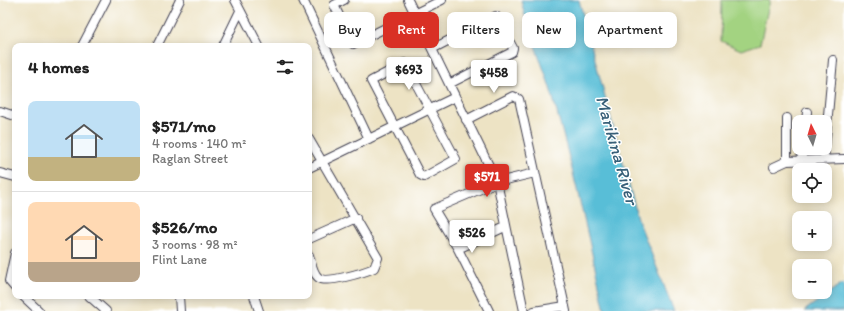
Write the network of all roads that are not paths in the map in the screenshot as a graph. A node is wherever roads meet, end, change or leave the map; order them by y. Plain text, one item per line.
1 (106, 0) edge
2 (180, 0) edge
3 (235, 0) edge
4 (303, 0) edge
5 (344, 0) edge
6 (408, 0) edge
7 (442, 0) edge
8 (240, 11) junction
9 (414, 12) edge
10 (420, 12) edge
11 (383, 30) edge
12 (84, 43) edge
13 (158, 43) edge
14 (224, 43) edge
15 (257, 43) edge
16 (432, 49) joint
17 (833, 60) dead end
18 (449, 84) junction
19 (455, 97) junction
20 (430, 109) junction
21 (0, 111) edge
22 (807, 112) dead end
23 (12, 115) edge
24 (807, 115) edge
25 (787, 118) dead end
26 (466, 120) junction
27 (394, 127) junction
28 (369, 139) junction
29 (312, 144) edge
30 (802, 155) edge
31 (824, 159) junction
32 (844, 159) edge
33 (787, 161) junction
34 (801, 161) junction
35 (323, 162) junction
36 (312, 167) edge
37 (774, 167) dead end
38 (0, 173) edge
39 (535, 173) junction
40 (12, 176) edge
41 (497, 182) junction
42 (356, 218) junction
43 (505, 227) junction
44 (312, 238) edge
45 (458, 249) junction
46 (312, 264) edge
47 (12, 266) edge
48 (12, 284) edge
49 (26, 299) edge
50 (92, 299) edge
51 (179, 299) edge
52 (255, 299) edge
53 (565, 309) edge
54 (39, 311) edge
55 (106, 311) edge
56 (180, 311) edge
57 (259, 311) edge
58 (489, 311) edge
59 (524, 311) edge
60 (534, 311) edge

1 - 12 street
2 - 13 street
3 - 8 street
4 - 28 street
5 - 11 street
6 - 9 street
7 - 10 street
8 - 14 street
8 - 15 street
16 - 18 street
16 - 18 street
17 - 31 street
18 - 19 street
19 - 20 street
19 - 26 street
20 - 27 street
20 - 27 street
20 - 27 street
21 - 23 street
22 - 24 street
25 - 33 street
26 - 39 street
26 - 41 street
27 - 28 street
28 - 35 street
29 - 35 street
30 - 34 street
31 - 32 street
31 - 34 street
33 - 34 street
33 - 37 street
35 - 36 street
35 - 42 street
38 - 40 street
39 - 41 street
39 - 53 street
41 - 43 street
41 - 45 street
42 - 44 street
42 - 46 street
43 - 45 street
43 - 59 street
45 - 58 street
47 - 48 street
49 - 54 street
50 - 55 street
51 - 56 street
52 - 57 street
53 - 60 street

